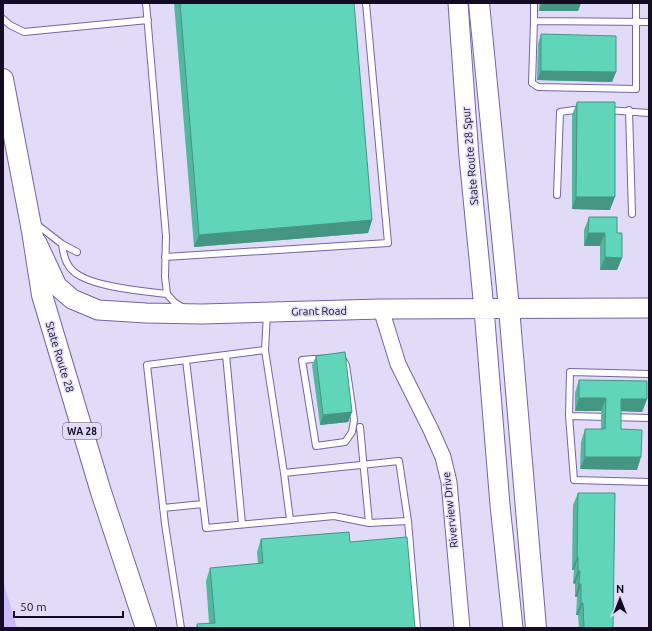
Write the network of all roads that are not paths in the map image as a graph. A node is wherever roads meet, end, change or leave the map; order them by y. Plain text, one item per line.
1 (146, 3) edge
2 (366, 3) edge
3 (458, 3) edge
4 (479, 3) edge
5 (534, 3) edge
6 (636, 3) edge
7 (3, 19) edge
8 (148, 20) junction
9 (534, 21) junction
10 (637, 22) junction
11 (649, 22) edge
12 (3, 78) edge
13 (592, 109) edge
14 (600, 109) edge
15 (629, 110) junction
16 (649, 112) edge
17 (557, 195) dead end
18 (632, 214) dead end
19 (30, 225) junction
20 (62, 244) junction
21 (77, 252) dead end
22 (165, 257) junction
23 (167, 294) junction
24 (509, 308) junction
25 (649, 308) edge
26 (380, 309) junction
27 (484, 309) junction
28 (267, 312) junction
29 (202, 314) junction
30 (265, 350) junction
31 (226, 355) junction
32 (186, 360) junction
33 (649, 374) edge
34 (569, 416) junction
35 (649, 418) edge
36 (360, 427) dead end
37 (316, 446) joint
38 (363, 465) junction
39 (284, 473) junction
40 (649, 482) edge
41 (203, 504) junction
42 (163, 508) junction
43 (290, 520) junction
44 (408, 521) junction
45 (368, 523) junction
46 (242, 524) junction
47 (146, 628) edge
48 (181, 628) edge
49 (417, 628) edge
50 (462, 628) edge
51 (513, 628) edge
52 (536, 628) edge

1 - 8 lane
2 - 22 lane
3 - 27 main road, State Route 28 Spur
4 - 24 highway
5 - 9 lane
6 - 10 lane
7 - 8 lane
8 - 22 lane
9 - 10 lane
9 - 10 lane
10 - 11 lane
12 - 19 highway, State Route 28 / WA 28
13 - 17 lane
14 - 15 lane
15 - 16 lane
15 - 18 lane
19 - 20 lane
19 - 29 main road, Grant Road
19 - 47 highway, State Route 28 / WA 28
20 - 21 lane
20 - 23 lane
22 - 23 lane
23 - 29 lane
24 - 25 main road, Grant Road
24 - 27 main road, Grant Road
24 - 52 highway
26 - 27 main road, Grant Road
26 - 28 main road, Grant Road
26 - 50 street, Riverview Drive
27 - 51 main road, State Route 28 Spur
28 - 29 main road, Grant Road
28 - 30 lane
30 - 31 lane
30 - 39 lane
31 - 32 lane
31 - 46 lane
32 - 41 lane
32 - 42 lane
33 - 34 lane
34 - 35 lane
34 - 40 lane
36 - 38 lane
37 - 37 lane
38 - 39 lane
38 - 44 lane
38 - 45 lane
39 - 43 lane
41 - 42 lane
41 - 46 lane
42 - 48 lane
43 - 45 lane
43 - 46 lane
44 - 45 lane
44 - 49 lane

